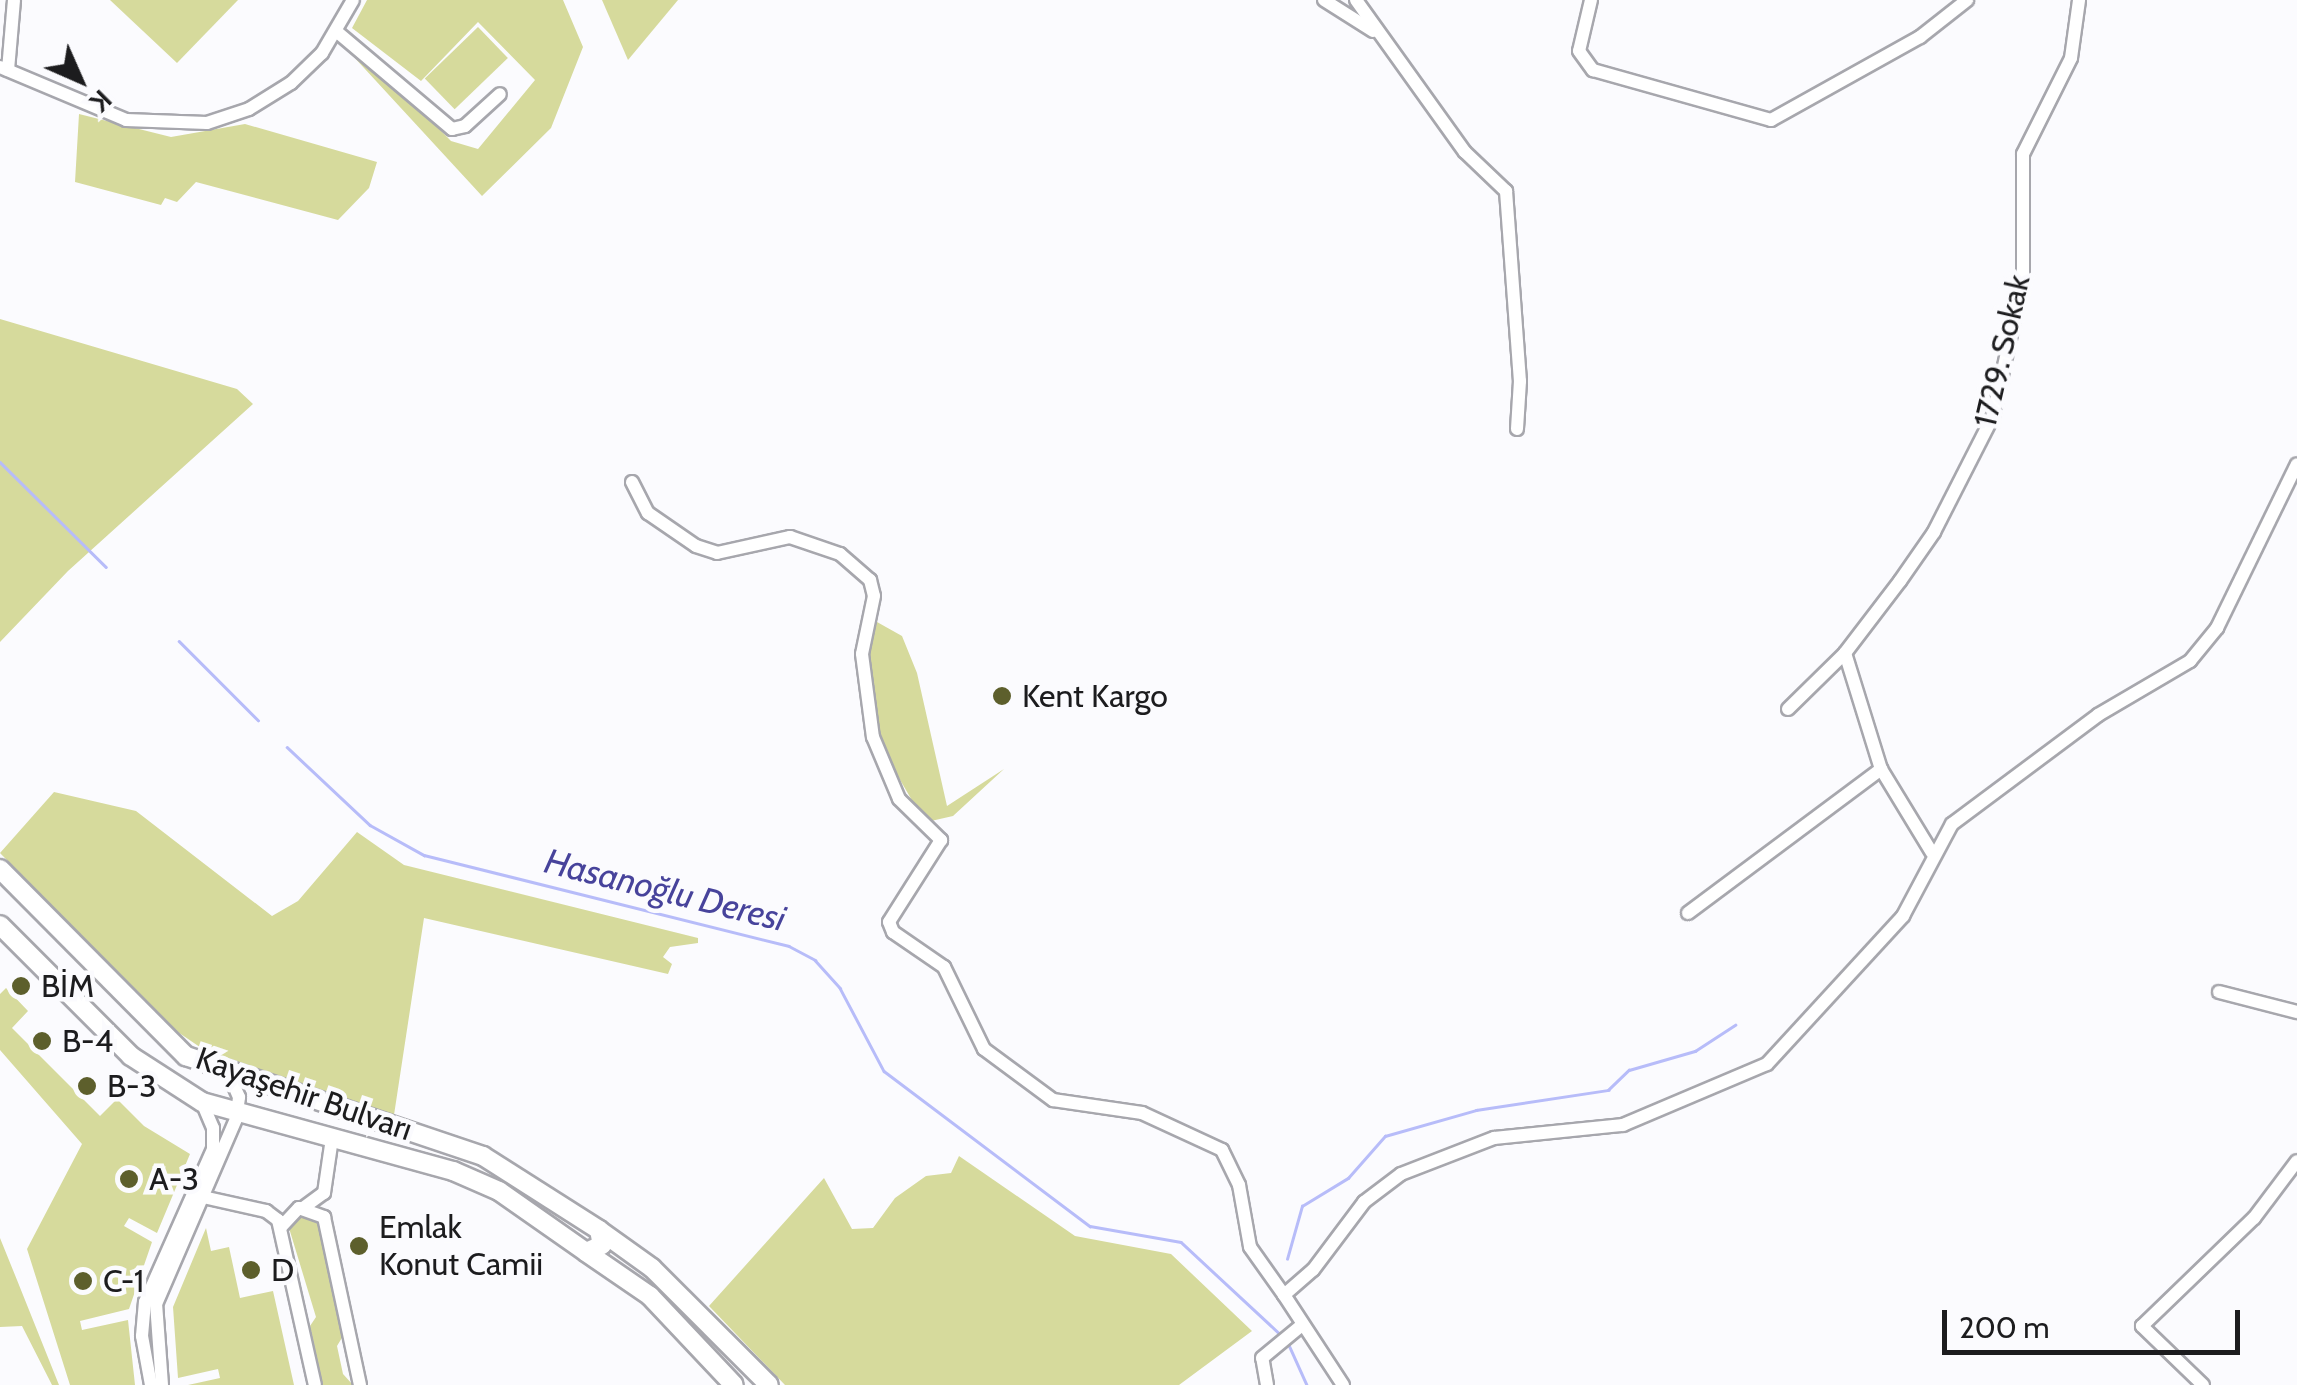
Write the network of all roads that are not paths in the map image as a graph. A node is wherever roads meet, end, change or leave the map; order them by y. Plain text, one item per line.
1 (14, 0) edge
2 (353, 0) edge
3 (1324, 0) edge
4 (1356, 0) edge
5 (1591, 0) edge
6 (1967, 0) edge
7 (2079, 0) edge
8 (336, 31) junction
9 (1375, 32) junction
10 (4, 68) edge
11 (500, 94) dead end
12 (1517, 429) dead end
13 (2297, 464) edge
14 (632, 482) dead end
15 (1844, 653) junction
16 (1788, 709) dead end
17 (1881, 768) junction
18 (1932, 853) junction
19 (1, 871) edge
20 (1688, 913) dead end
21 (0, 925) edge
22 (114, 986) junction
23 (2220, 992) dead end
24 (2297, 1012) edge
25 (97, 1024) junction
26 (229, 1075) junction
27 (202, 1102) junction
28 (238, 1110) junction
29 (332, 1138) junction
30 (2297, 1161) edge
31 (203, 1196) junction
32 (304, 1208) junction
33 (281, 1227) junction
34 (600, 1230) junction
35 (586, 1252) junction
36 (1284, 1294) junction
37 (1296, 1328) junction
38 (151, 1385) edge
39 (162, 1385) edge
40 (315, 1385) edge
41 (360, 1385) edge
42 (734, 1385) edge
43 (769, 1385) edge
44 (1267, 1385) edge
45 (1343, 1385) edge
46 (2203, 1385) edge

1 - 10 street
2 - 8 street
3 - 9 street
4 - 9 street
5 - 6 street
7 - 15 street, 1729. Sokak
8 - 10 street
8 - 11 street
9 - 12 street
13 - 18 street
14 - 36 street
15 - 16 street, 1729. Sokak
15 - 17 street
17 - 18 street
17 - 20 street
18 - 36 street
19 - 22 main road, Kayaşehir Bulvarı
21 - 25 main road, Kayaşehir Bulvarı
22 - 25 main road
22 - 26 main road, Kayaşehir Bulvarı
23 - 24 street
25 - 27 main road, Kayaşehir Bulvarı
26 - 28 street
26 - 34 main road, Kayaşehir Bulvarı
27 - 28 main road, Kayaşehir Bulvarı
27 - 38 street
28 - 29 main road, Kayaşehir Bulvarı
28 - 31 street
29 - 32 street
29 - 35 main road, Kayaşehir Bulvarı
30 - 46 street
31 - 33 street
31 - 39 street
32 - 33 street
32 - 41 street
33 - 40 street
34 - 35 main road
34 - 43 main road, Kayaşehir Bulvarı
35 - 42 main road, Kayaşehir Bulvarı
36 - 37 street
37 - 44 street
37 - 45 street

